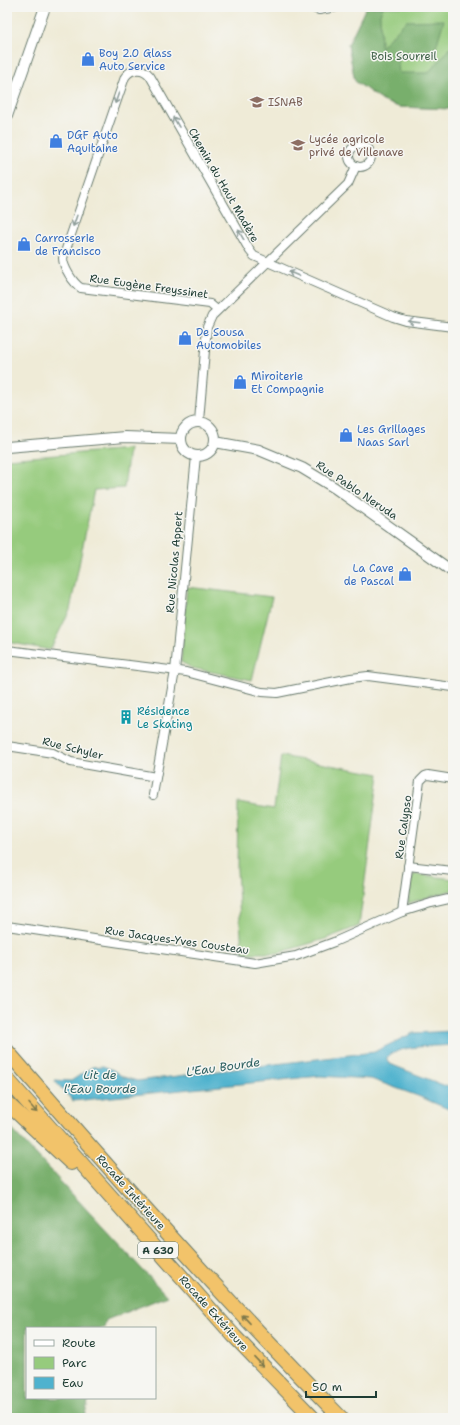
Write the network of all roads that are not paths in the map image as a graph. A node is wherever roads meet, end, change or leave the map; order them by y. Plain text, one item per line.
1 (45, 7) edge
2 (310, 7) edge
3 (337, 7) edge
4 (138, 70) joint
5 (7, 116) edge
6 (356, 166) dead end
7 (267, 262) junction
8 (217, 310) junction
9 (453, 327) edge
10 (199, 421) junction
11 (181, 439) junction
12 (215, 442) junction
13 (7, 447) edge
14 (196, 456) junction
15 (453, 572) edge
16 (7, 650) edge
17 (175, 671) junction
18 (453, 687) edge
19 (7, 746) edge
20 (156, 777) junction
21 (453, 779) edge
22 (154, 795) dead end
23 (408, 866) junction
24 (453, 871) edge
25 (453, 898) edge
26 (402, 912) junction
27 (7, 926) edge
28 (7, 1051) edge
29 (7, 1079) edge
30 (7, 1103) edge
31 (136, 1225) junction
32 (313, 1418) edge
33 (341, 1418) edge

1 - 5 street
2 - 3 street
7 -> 4 street, Chemin du Haut Madère
4 -> 8 street, Rue Eugène Freyssinet
6 - 7 street
7 - 8 street
9 -> 7 street, Chemin du Haut Madère
8 - 10 street
10 - 11 street
10 - 12 street
11 - 13 street
11 - 14 street
12 - 14 street
12 - 15 street, Rue Pablo Neruda
14 - 17 street, Rue Nicolas Appert
16 - 17 street
17 - 18 street
17 - 20 street, Rue Nicolas Appert
19 - 20 street, Rue Schyler
20 - 22 street, Rue Nicolas Appert
21 - 23 street, Rue Calypso
23 - 24 street
23 - 26 street, Rue Calypso
25 - 26 street, Rue Jacques-Yves Cousteau
26 - 27 street, Rue Jacques-Yves Cousteau
33 -> 28 highway, Rocade Intérieure / A 630
29 -> 31 highway, Rocade Extérieure / A 630
30 - 31 highway
31 -> 32 highway, Rocade Extérieure / A 630

